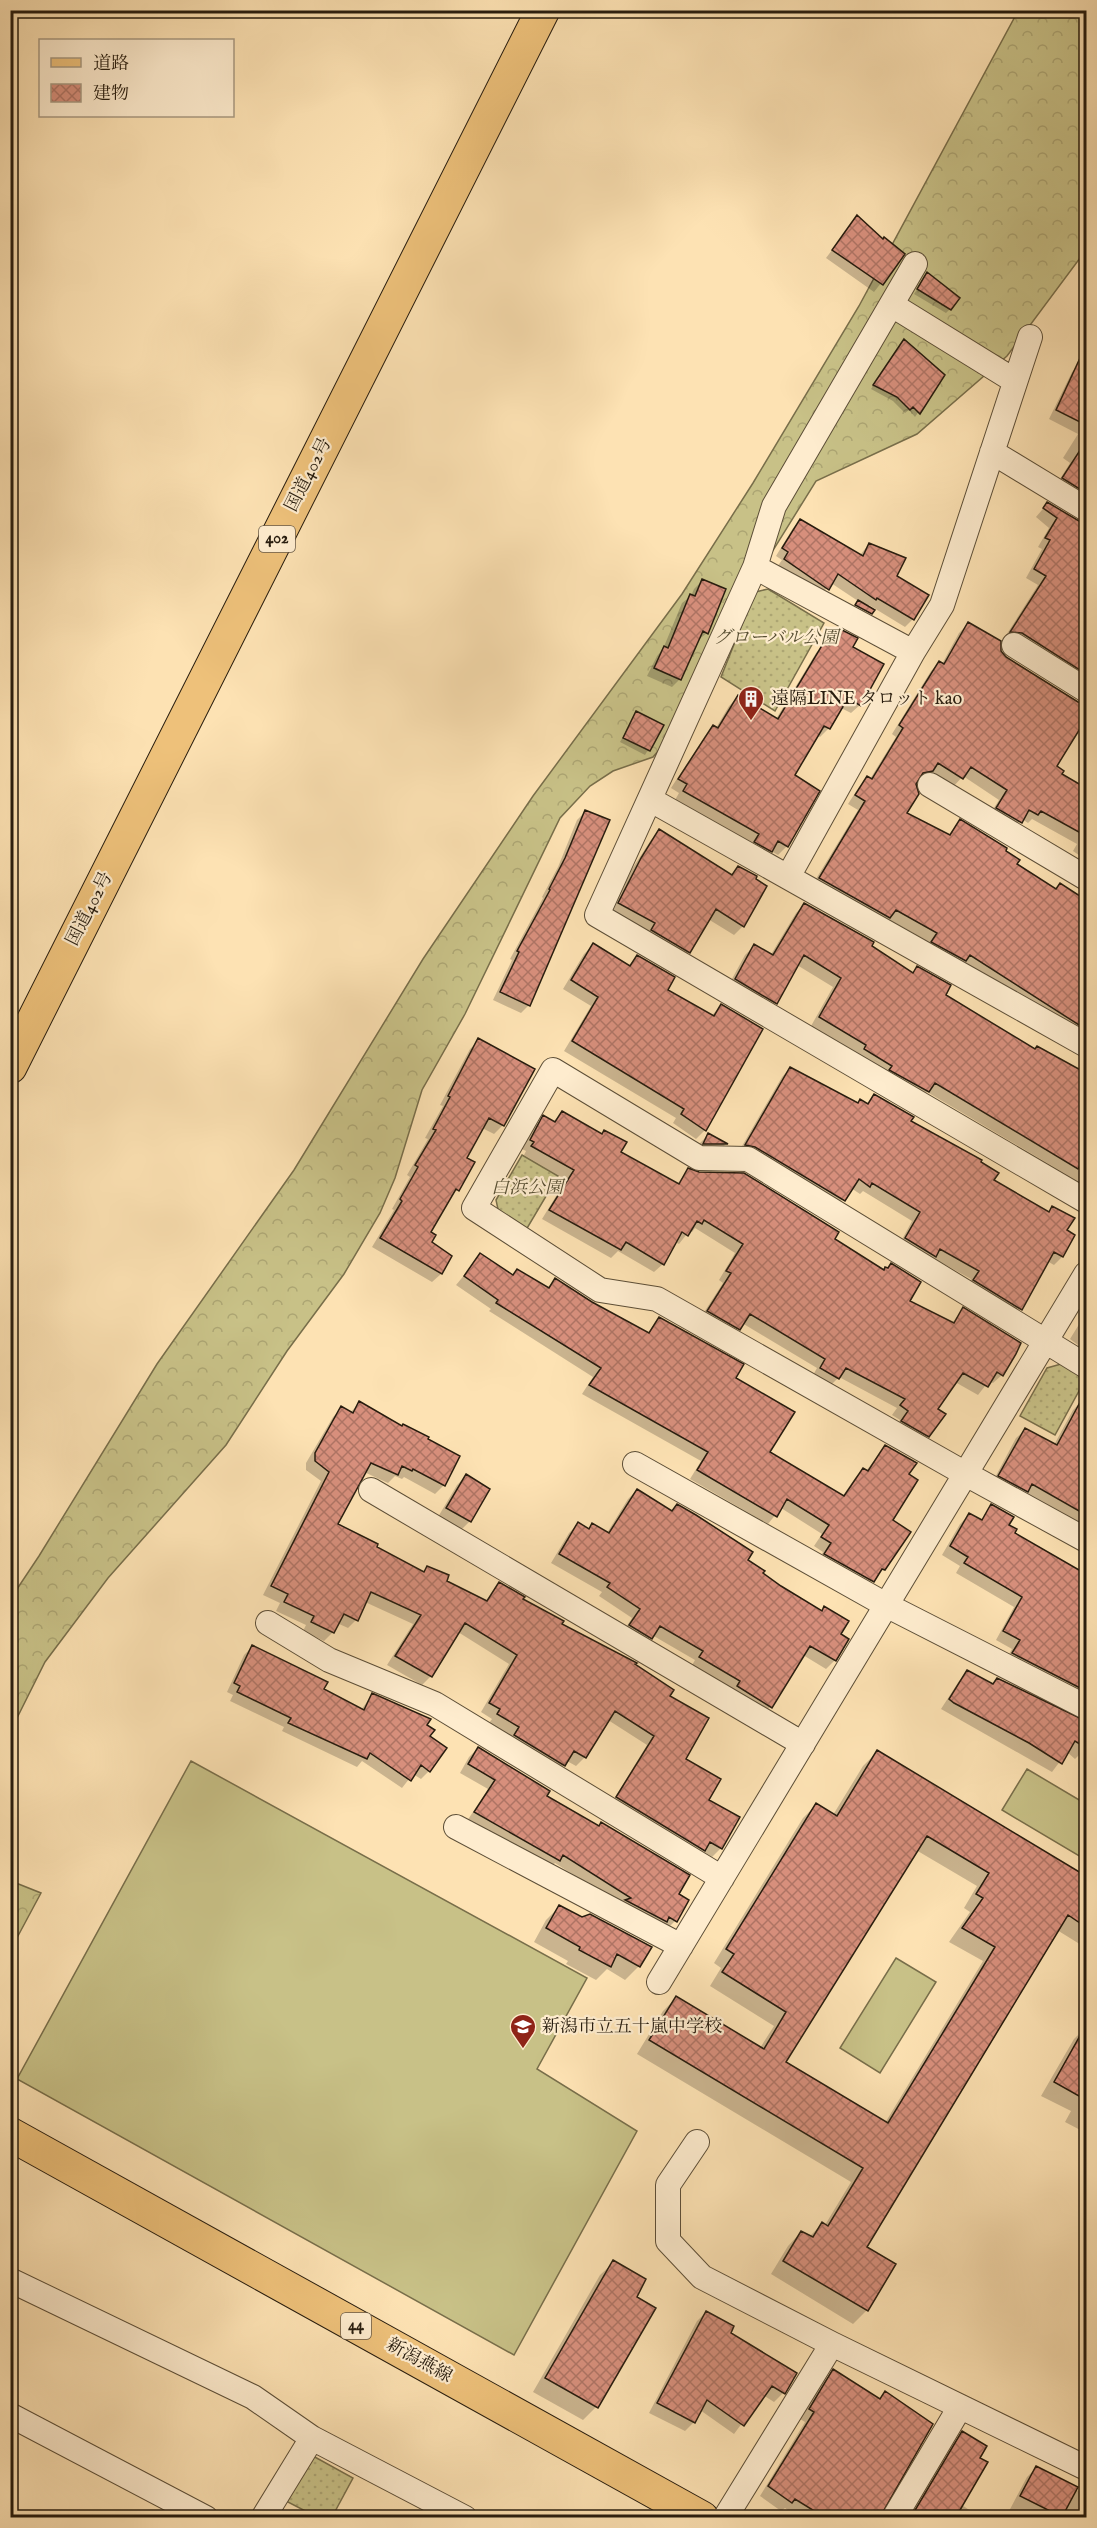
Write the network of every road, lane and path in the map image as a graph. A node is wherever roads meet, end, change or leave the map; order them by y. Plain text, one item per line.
1 (543, 10) edge
2 (915, 264) dead end
3 (892, 305) junction
4 (1030, 337) dead end
5 (1015, 381) junction
6 (992, 452) junction
7 (1086, 509) edge
8 (755, 567) junction
9 (1014, 645) dead end
10 (913, 652) junction
11 (1086, 690) edge
12 (930, 785) dead end
13 (651, 800) junction
14 (788, 877) junction
15 (1086, 878) edge
16 (1086, 1045) edge
17 (10, 1067) edge
18 (1086, 1201) edge
19 (1086, 1274) edge
20 (1045, 1342) junction
21 (1086, 1366) edge
22 (635, 1464) dead end
23 (964, 1473) junction
24 (371, 1490) dead end
25 (1086, 1540) edge
26 (886, 1605) junction
27 (268, 1623) dead end
28 (1086, 1707) edge
29 (803, 1744) junction
30 (456, 1827) dead end
31 (722, 1878) junction
32 (681, 1946) junction
33 (659, 1982) dead end
34 (10, 2134) edge
35 (698, 2142) dead end
36 (10, 2280) edge
37 (832, 2344) junction
38 (960, 2407) junction
39 (10, 2415) edge
40 (312, 2438) junction
41 (1086, 2468) edge
42 (206, 2517) edge
43 (263, 2517) edge
44 (465, 2517) edge
45 (702, 2517) edge
46 (725, 2517) edge
47 (894, 2517) edge

1 - 17 main road, 国道402号 / 402
2 - 3 street
3 - 5 street
3 - 8 street
4 - 5 street
5 - 6 street
6 - 7 street
6 - 10 street
8 - 10 street
8 - 13 street
9 - 11 street
10 - 14 street
12 - 15 street
13 - 14 street
13 - 18 street
14 - 16 street
19 - 20 street
20 - 21 street
20 - 23 street
20 - 23 street
22 - 26 street
23 - 25 street
23 - 26 street
24 - 29 street
26 - 28 street
26 - 29 street
27 - 31 street
29 - 31 street
30 - 32 street
31 - 32 street
32 - 33 street
34 - 45 main road, 新潟燕線 / 44
35 - 37 street
36 - 40 street
37 - 38 street
37 - 46 street
38 - 41 street
38 - 47 street
39 - 42 street
40 - 43 street
40 - 44 street

